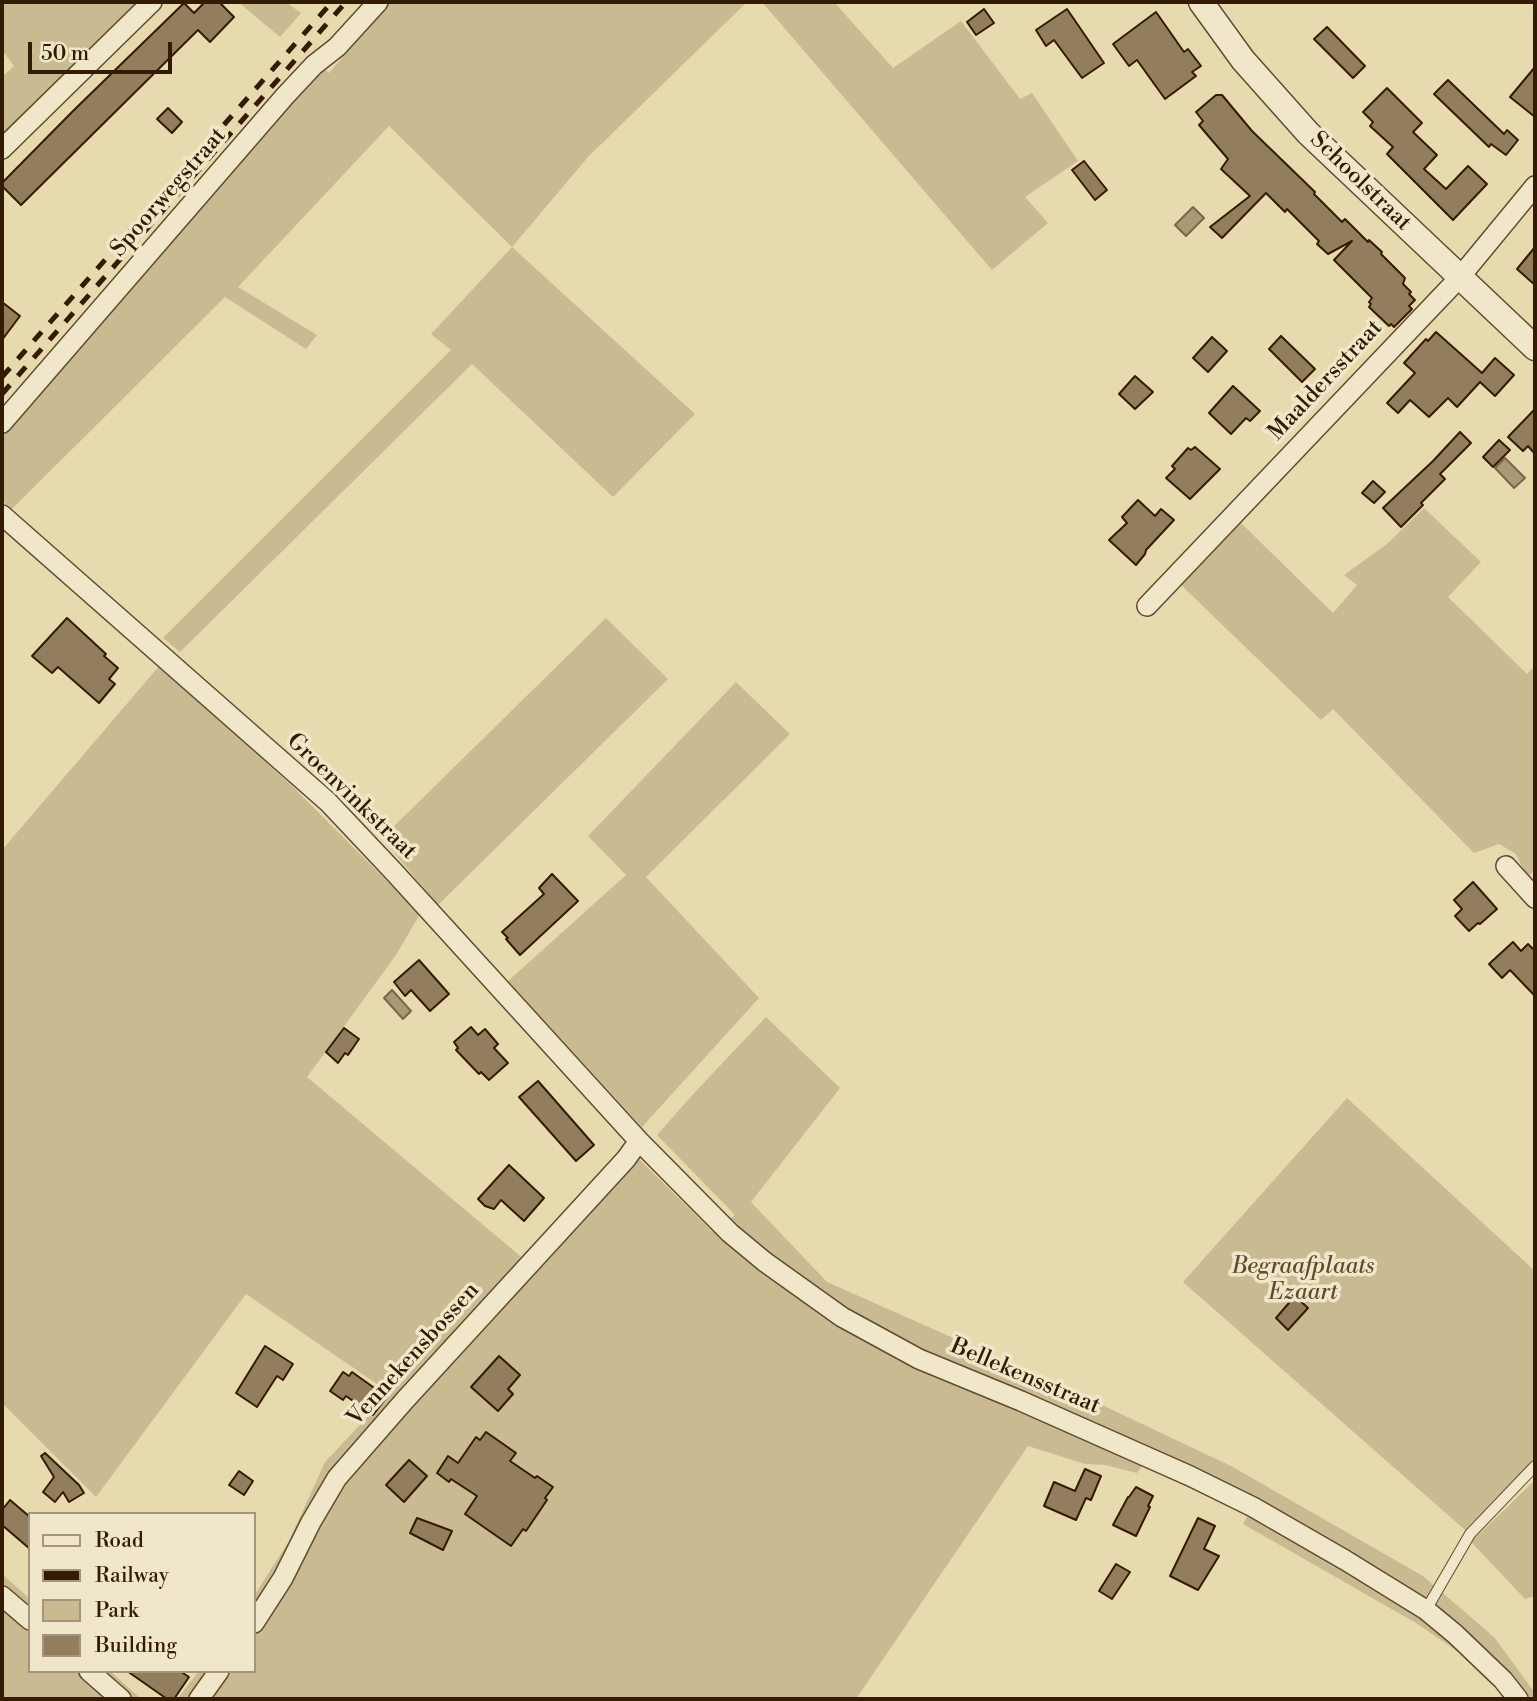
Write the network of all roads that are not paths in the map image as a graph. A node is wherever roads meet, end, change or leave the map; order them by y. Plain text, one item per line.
1 (152, 2) edge
2 (378, 2) edge
3 (1201, 2) edge
4 (2, 149) edge
5 (1535, 186) edge
6 (1460, 277) junction
7 (1535, 348) edge
8 (2, 423) edge
9 (2, 515) edge
10 (1147, 606) dead end
11 (1506, 866) dead end
12 (1535, 898) edge
13 (639, 1141) junction
14 (1535, 1466) edge
15 (2, 1595) edge
16 (1426, 1610) junction
17 (28, 1618) edge
18 (256, 1620) edge
19 (91, 1673) edge
20 (218, 1673) edge
21 (121, 1699) edge
22 (199, 1699) edge
23 (1518, 1699) edge

1 - 4 street
2 - 8 street, Spoorwegstraat
3 - 6 street, Schoolstraat
5 - 6 street, Maaldersstraat
6 - 7 street, Schoolstraat
6 - 10 street, Maaldersstraat
9 - 13 street, Groenvinkstraat
11 - 12 street
13 - 16 street, Bellekensstraat
13 - 18 street, Vennekensbossen
14 - 16 lane
15 - 17 street
16 - 23 street, Bellekensstraat
19 - 21 street
20 - 22 street

